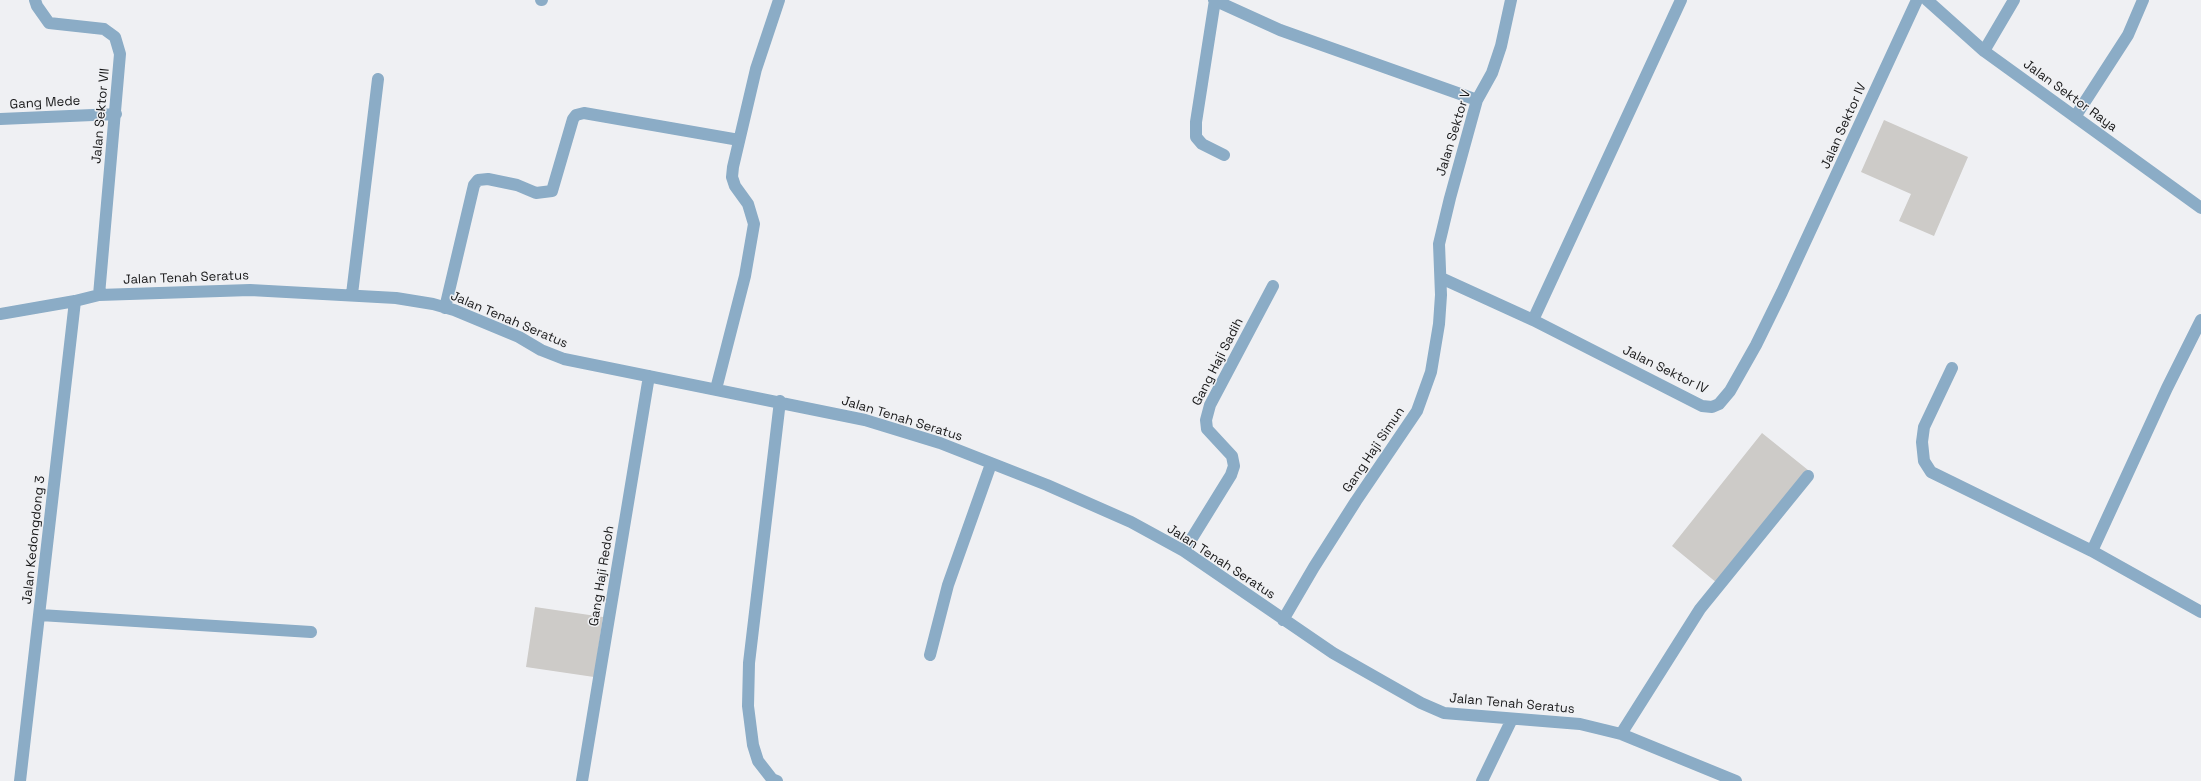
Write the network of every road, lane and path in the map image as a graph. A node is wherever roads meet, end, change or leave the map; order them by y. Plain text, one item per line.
1 (35, 0) edge
2 (779, 0) edge
3 (1215, 0) edge
4 (1510, 0) edge
5 (1681, 0) edge
6 (1917, 0) edge
7 (1927, 0) edge
8 (2014, 0) edge
9 (2143, 0) edge
10 (1984, 51) junction
11 (378, 79) dead end
12 (1477, 100) junction
13 (116, 114) junction
14 (2075, 117) junction
15 (0, 119) edge
16 (739, 140) junction
17 (1224, 155) dead end
18 (2201, 208) edge
19 (1441, 278) junction
20 (1273, 286) dead end
21 (352, 294) junction
22 (99, 295) junction
23 (74, 301) junction
24 (445, 308) junction
25 (0, 314) edge
26 (1533, 320) junction
27 (2201, 320) edge
28 (1952, 368) dead end
29 (649, 376) junction
30 (716, 388) junction
31 (780, 401) junction
32 (991, 464) junction
33 (1808, 476) dead end
34 (1184, 551) junction
35 (2092, 551) junction
36 (2201, 612) edge
37 (40, 616) junction
38 (1283, 620) junction
39 (311, 632) dead end
40 (930, 655) dead end
41 (1512, 719) junction
42 (1622, 734) junction
43 (774, 780) edge
44 (20, 781) edge
45 (582, 781) edge
46 (1482, 781) edge
47 (1736, 781) edge

1 - 13 street, Jalan Sektor VII
2 - 16 street
3 - 12 street
3 - 17 street
4 - 12 street, Jalan Sektor V
5 - 26 street
6 - 26 street, Jalan Sektor IV
7 - 10 street, Jalan Sektor Raya
8 - 10 street
9 - 14 street
10 - 14 street, Jalan Sektor Raya
11 - 21 street
12 - 19 street, Jalan Sektor V
13 - 15 street, Gang Mede
13 - 22 street, Jalan Sektor VII
14 - 18 street, Jalan Sektor Raya
16 - 24 street
16 - 30 street
19 - 26 street
19 - 38 street, Gang Haji Simun
20 - 34 street, Gang Haji Sadih
21 - 22 street, Jalan Tenah Seratus
21 - 24 street, Jalan Tenah Seratus
22 - 23 street, Jalan Tenah Seratus
23 - 25 street, Jalan Tenah Seratus
23 - 37 street, Jalan Kedongdong 3
24 - 29 street, Jalan Tenah Seratus
27 - 35 street
28 - 35 street
29 - 30 street, Jalan Tenah Seratus
29 - 45 street, Gang Haji Redoh
30 - 31 street, Jalan Tenah Seratus
31 - 32 street, Jalan Tenah Seratus
31 - 43 street
32 - 34 street, Jalan Tenah Seratus
32 - 40 street
33 - 42 street
34 - 38 street, Jalan Tenah Seratus
35 - 36 street
37 - 39 street
37 - 44 street, Jalan Kedongdong 3
38 - 41 street, Jalan Tenah Seratus
41 - 42 street, Jalan Tenah Seratus
41 - 46 street
42 - 47 street, Jalan Tenah Seratus

